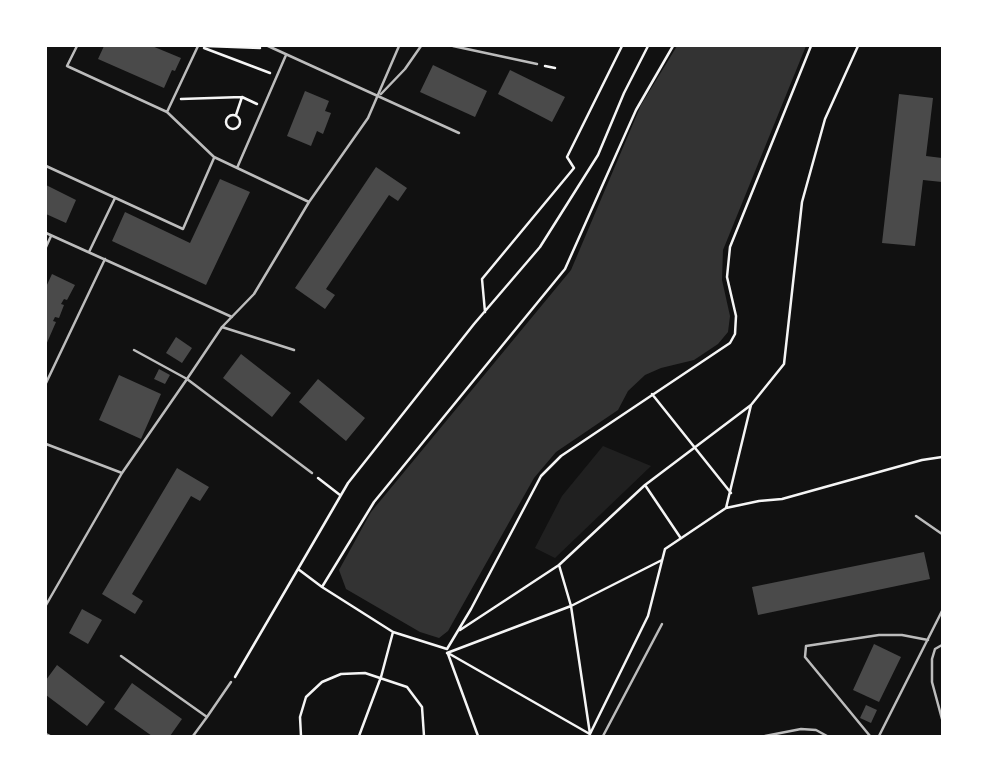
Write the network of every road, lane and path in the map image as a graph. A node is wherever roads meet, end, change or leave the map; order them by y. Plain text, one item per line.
1 (78, 46) edge
2 (198, 46) edge
3 (268, 46) edge
4 (399, 46) edge
5 (421, 46) edge
6 (453, 46) edge
7 (622, 46) edge
8 (648, 46) edge
9 (673, 46) edge
10 (811, 46) edge
11 (858, 46) edge
12 (274, 48) junction
13 (286, 54) junction
14 (537, 64) dead end
15 (277, 76) junction
16 (379, 96) junction
17 (242, 97) junction
18 (173, 100) junction
19 (263, 107) junction
20 (167, 112) junction
21 (236, 116) dead end
22 (459, 133) dead end
23 (214, 157) junction
24 (46, 166) edge
25 (237, 168) junction
26 (115, 198) junction
27 (309, 202) junction
28 (46, 233) edge
29 (51, 236) junction
30 (46, 247) edge
31 (89, 253) junction
32 (105, 259) junction
33 (485, 312) junction
34 (232, 317) junction
35 (222, 327) junction
36 (134, 350) dead end
37 (294, 350) dead end
38 (187, 379) junction
39 (46, 383) edge
40 (652, 394) junction
41 (751, 405) junction
42 (46, 444) edge
43 (694, 447) junction
44 (943, 457) edge
45 (122, 473) junction
46 (312, 473) joint
47 (645, 485) junction
48 (731, 493) junction
49 (340, 495) junction
50 (726, 508) junction
51 (916, 516) dead end
52 (943, 534) edge
53 (681, 538) junction
54 (662, 560) junction
55 (559, 565) junction
56 (298, 569) junction
57 (322, 587) junction
58 (46, 605) edge
59 (571, 606) junction
60 (943, 611) edge
61 (662, 624) dead end
62 (393, 632) junction
63 (457, 632) junction
64 (928, 640) junction
65 (943, 645) edge
66 (447, 651) junction
67 (121, 656) dead end
68 (381, 677) junction
69 (231, 682) joint
70 (207, 717) junction
71 (943, 719) edge
72 (46, 734) edge
73 (591, 736) edge
74 (50, 737) edge
75 (193, 737) edge
76 (301, 737) edge
77 (359, 737) edge
78 (424, 737) edge
79 (478, 737) edge
80 (603, 737) edge
81 (765, 737) edge
82 (827, 737) edge
83 (870, 737) edge
84 (879, 737) edge

1 - 20 lane
2 - 12 path
2 - 15 path
2 - 18 lane
3 - 12 lane
4 - 16 lane
5 - 16 lane
6 - 14 lane
7 - 33 path
8 - 33 path
9 - 57 path
10 - 40 path
11 - 41 path
12 - 13 lane
13 - 15 lane
13 - 16 lane
15 - 19 lane
16 - 22 lane
16 - 27 lane
17 - 18 path
17 - 19 path
17 - 21 path
18 - 20 lane
19 - 25 lane
20 - 23 lane
23 - 25 lane
23 - 26 lane
24 - 26 lane
25 - 27 lane
26 - 31 lane
27 - 34 lane
28 - 29 lane
29 - 30 lane
29 - 31 lane
31 - 32 lane
32 - 34 lane
32 - 39 lane
33 - 49 path
34 - 35 lane
35 - 37 lane
35 - 38 lane
36 - 38 lane
38 - 45 lane
38 - 46 lane
40 - 43 path
40 - 63 path
41 - 43 path
41 - 48 path
42 - 45 lane
43 - 47 path
43 - 48 path
44 - 50 path
45 - 58 lane
46 - 49 path
47 - 53 path
47 - 55 path
48 - 50 path
49 - 56 path
50 - 53 path
51 - 52 lane
53 - 54 path
54 - 59 path
54 - 73 path
55 - 59 path
55 - 63 path
56 - 57 path
56 - 69 path
57 - 62 path
59 - 66 path
59 - 73 path
60 - 64 lane
61 - 80 lane
62 - 66 path
62 - 68 path
63 - 66 path
64 - 83 lane
64 - 84 lane
65 - 71 lane
66 - 73 path
66 - 79 path
67 - 70 lane
68 - 76 path
68 - 77 path
68 - 78 path
69 - 70 lane
70 - 75 lane
72 - 74 lane
81 - 82 lane

